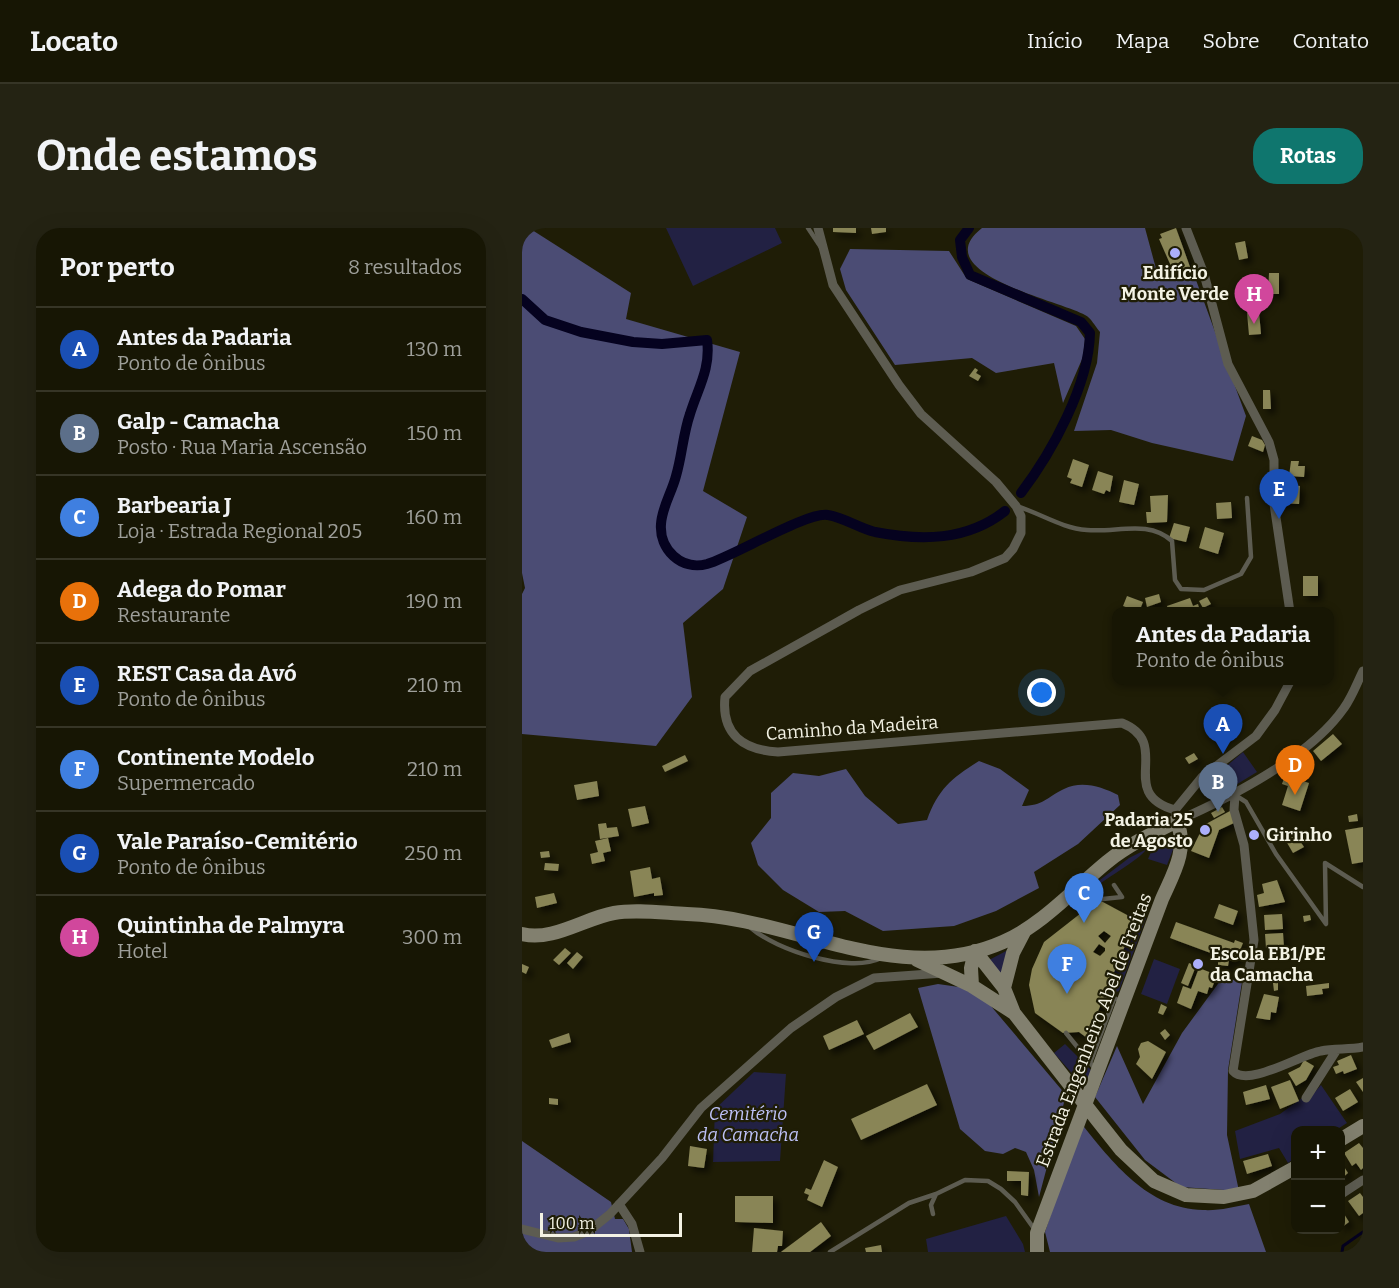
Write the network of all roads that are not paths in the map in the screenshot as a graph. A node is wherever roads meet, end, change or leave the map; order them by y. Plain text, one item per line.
1 (808, 228) edge
2 (818, 228) edge
3 (1186, 228) edge
4 (826, 253) junction
5 (1247, 498) dead end
6 (1017, 506) junction
7 (1289, 607) edge
8 (1363, 671) edge
9 (1289, 685) edge
10 (1235, 795) junction
11 (1176, 815) junction
12 (1114, 885) dead end
13 (1363, 887) edge
14 (1093, 900) dead end
15 (1025, 930) junction
16 (522, 934) edge
17 (975, 951) junction
18 (915, 959) junction
19 (945, 972) junction
20 (977, 988) junction
21 (1004, 988) junction
22 (1104, 995) dead end
23 (1119, 999) junction
24 (1014, 1013) junction
25 (1066, 1033) dead end
26 (1363, 1047) edge
27 (1336, 1051) junction
28 (1094, 1068) junction
29 (1306, 1098) dead end
30 (1363, 1125) edge
31 (1345, 1137) edge
32 (1291, 1170) edge
33 (1363, 1180) edge
34 (1345, 1192) edge
35 (936, 1194) junction
36 (619, 1204) junction
37 (933, 1214) dead end
38 (522, 1228) edge
39 (1037, 1233) junction
40 (640, 1252) edge
41 (830, 1252) edge
42 (1037, 1252) edge

1 - 4 lane
2 - 4 street
3 - 7 street
4 - 6 street
5 - 6 lane
6 - 11 street, Caminho da Madeira
8 - 10 street
9 - 11 street
10 - 11 street
10 - 13 lane
10 - 27 street
11 - 15 main road
11 - 23 main road, Estrada Engenheiro Abel de Freitas
12 - 14 lane
15 - 17 main road
15 - 21 main road
16 - 18 main road
17 - 18 main road
17 - 20 main road
17 - 21 main road
18 - 19 main road
19 - 20 main road
19 - 36 street
20 - 21 main road
20 - 24 main road
21 - 24 main road
22 - 23 lane
23 - 28 main road, Estrada Engenheiro Abel de Freitas
24 - 32 main road
25 - 28 lane
26 - 27 street
27 - 29 street
28 - 39 main road, Estrada Engenheiro Abel de Freitas
30 - 31 main road
33 - 34 street
35 - 37 lane
35 - 39 lane
35 - 41 lane
36 - 38 street
36 - 40 street
39 - 42 main road, Estrada Engenheiro Abel de Freitas

